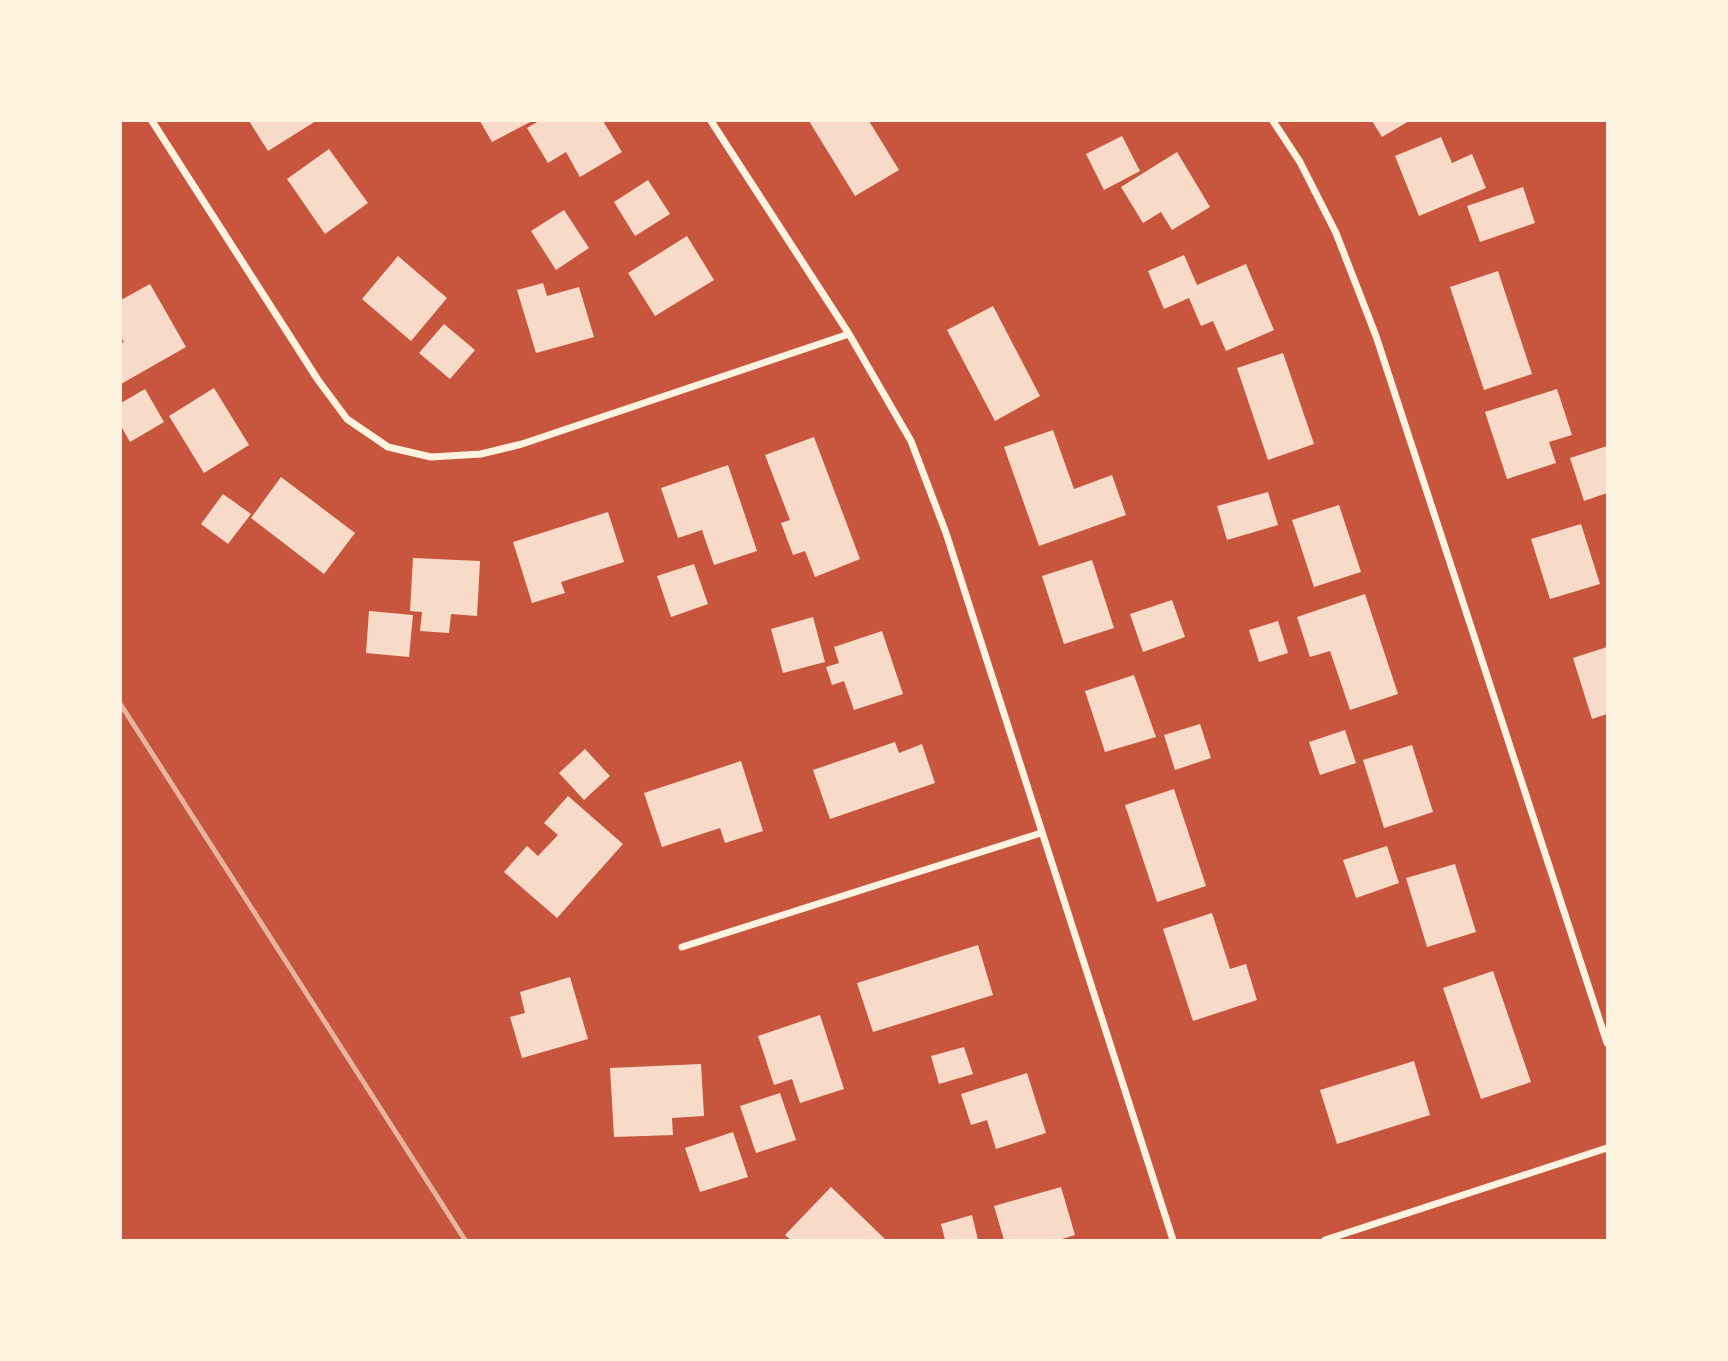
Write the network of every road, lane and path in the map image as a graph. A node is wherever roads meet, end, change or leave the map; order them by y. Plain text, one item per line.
1 (152, 121) edge
2 (711, 121) edge
3 (1273, 121) edge
4 (849, 334) junction
5 (1041, 833) junction
6 (682, 947) dead end
7 (1607, 1042) edge
8 (1607, 1148) edge
9 (1173, 1240) edge
10 (1325, 1240) edge

1 - 4 street
2 - 4 street
3 - 7 street
4 - 5 street
5 - 6 street
5 - 9 street
8 - 10 street

